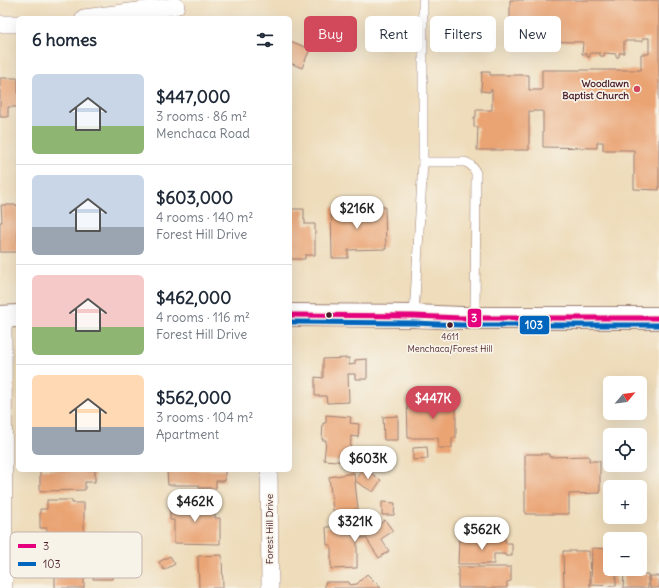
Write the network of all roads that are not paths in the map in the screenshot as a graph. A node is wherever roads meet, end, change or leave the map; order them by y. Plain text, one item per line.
1 (423, 0) edge
2 (176, 6) dead end
3 (99, 16) edge
4 (0, 24) edge
5 (16, 24) edge
6 (423, 162) junction
7 (292, 315) edge
8 (7, 316) edge
9 (414, 316) junction
10 (475, 318) junction
11 (659, 318) edge
12 (269, 472) edge
13 (4, 588) edge
14 (270, 588) edge

1 - 6 lane
2 - 3 street
4 - 5 street
6 - 9 lane
6 - 10 lane
7 - 9 main road
8 - 13 street
9 - 10 main road
10 - 11 main road
12 - 14 street, Forest Hill Drive

